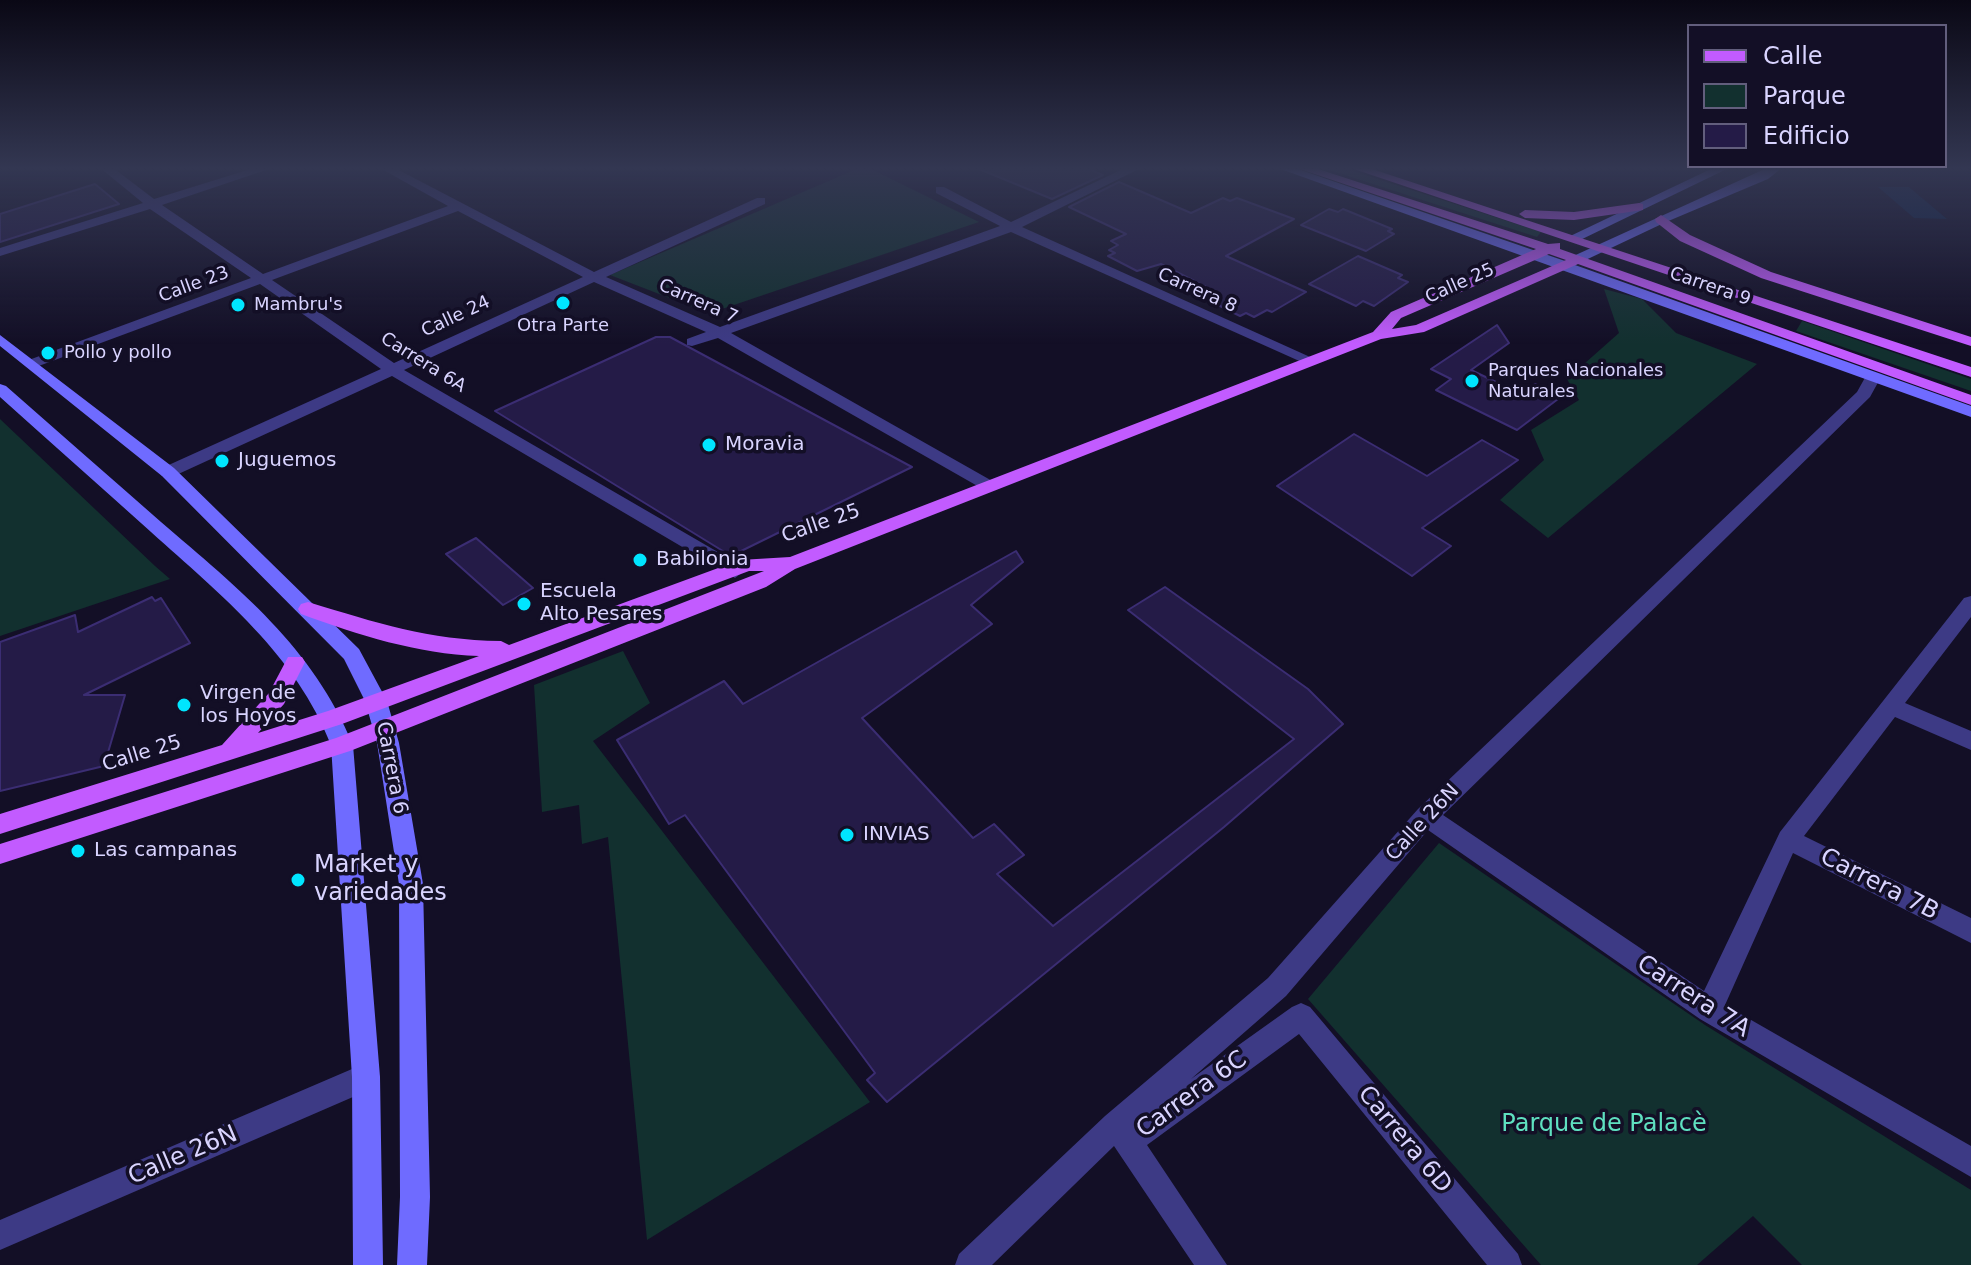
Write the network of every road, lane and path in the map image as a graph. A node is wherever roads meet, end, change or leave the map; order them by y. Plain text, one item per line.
1 (82, 226) edge
2 (184, 226) edge
3 (405, 226) edge
4 (497, 226) edge
5 (704, 226) edge
6 (1451, 226) edge
7 (1473, 226) edge
8 (1475, 226) edge
9 (1532, 226) edge
10 (1599, 226) edge
11 (1646, 226) edge
12 (1670, 226) edge
13 (1011, 227) joint
14 (1571, 239) junction
15 (1508, 246) junction
16 (1599, 249) junction
17 (0, 252) edge
18 (1536, 255) junction
19 (1569, 263) junction
20 (591, 276) junction
21 (262, 279) junction
22 (717, 331) junction
23 (1378, 335) junction
24 (0, 339) edge
25 (692, 342) dead end
26 (1971, 342) edge
27 (1311, 361) junction
28 (31, 364) junction
29 (392, 369) junction
30 (1971, 372) edge
31 (1873, 377) junction
32 (0, 389) edge
33 (1971, 400) edge
34 (1971, 412) edge
35 (168, 472) junction
36 (988, 486) junction
37 (792, 563) junction
38 (735, 571) junction
39 (1971, 603) edge
40 (308, 609) junction
41 (517, 649) junction
42 (295, 662) junction
43 (376, 701) junction
44 (1889, 705) junction
45 (334, 718) junction
46 (385, 727) junction
47 (1971, 741) edge
48 (342, 745) junction
49 (224, 753) junction
50 (1426, 816) junction
51 (0, 824) edge
52 (1788, 839) junction
53 (0, 854) edge
54 (1971, 931) edge
55 (1709, 1010) junction
56 (1301, 1016) joint
57 (366, 1077) junction
58 (1971, 1162) edge
59 (0, 1235) edge
60 (368, 1265) edge
61 (412, 1265) edge
62 (970, 1265) edge
63 (1212, 1265) edge
64 (1507, 1265) edge

1 - 17 street
2 - 21 street, Carrera 6A
3 - 21 street, Calle 23
4 - 20 street, Carrera 7
5 - 20 street, Calle 24
6 - 15 main road
7 - 15 main road
8 - 18 main road
9 - 14 main road, Carrera 9
10 - 14 main road, Calle 25
11 - 16 main road, Calle 25
12 - 26 main road
13 - 22 street
13 - 27 street, Carrera 8
14 - 16 main road, Carrera 9
14 - 18 main road, Calle 25
15 - 18 main road
16 - 19 main road, Calle 25
16 - 30 main road, Carrera 9
18 - 19 main road
18 - 23 main road, Calle 25
19 - 23 main road, Calle 25
19 - 31 main road
19 - 33 main road, Carrera 9
20 - 22 street, Carrera 7
20 - 29 street, Calle 24
21 - 28 street, Calle 23
21 - 29 street, Carrera 6A
22 - 25 street
22 - 36 street, Carrera 7
23 - 27 main road, Calle 25
24 - 28 main road, Carrera 6
27 - 36 main road, Calle 25
28 - 35 main road, Carrera 6
29 - 35 street, Calle 24
29 - 38 street, Carrera 6A
31 - 34 main road
31 - 50 street, Calle 26N
32 - 42 main road
35 - 40 main road, Carrera 6
36 - 37 main road, Calle 25
37 - 38 main road, Calle 25
37 - 46 main road
38 - 41 main road, Calle 25
39 - 44 street
40 - 41 main road
40 - 43 main road, Carrera 6
41 - 43 main road, Calle 25
42 - 45 main road
42 - 49 main road
43 - 45 main road, Calle 25
43 - 46 main road, Carrera 6
44 - 47 street
44 - 52 street
45 - 48 main road
45 - 49 main road, Calle 25
46 - 48 main road
46 - 61 main road, Carrera 6
48 - 53 main road
48 - 57 main road
49 - 51 main road, Calle 25
50 - 55 street, Carrera 7A
50 - 62 street, Calle 26N
52 - 54 street, Carrera 7B
52 - 55 street
55 - 58 street, Carrera 7A
56 - 63 street, Carrera 6C
56 - 64 street, Carrera 6D
57 - 59 street, Calle 26N
57 - 60 main road

